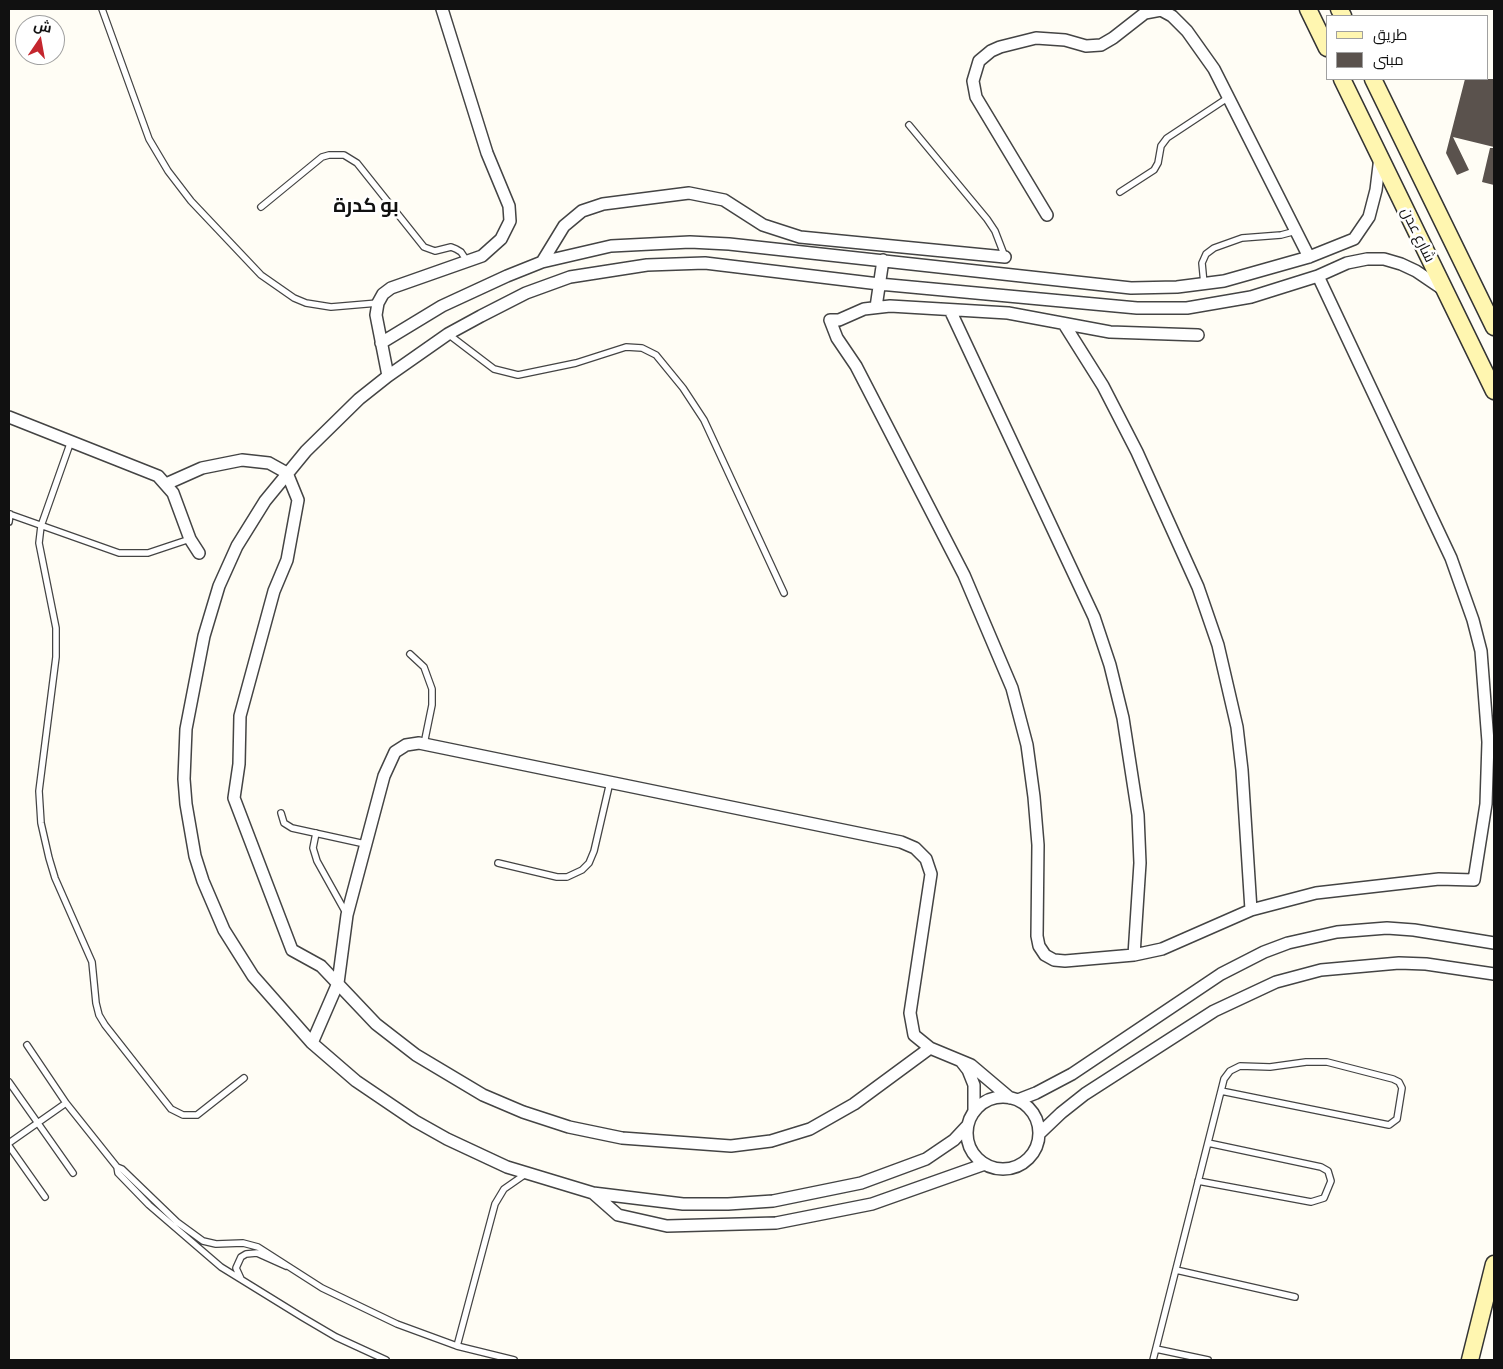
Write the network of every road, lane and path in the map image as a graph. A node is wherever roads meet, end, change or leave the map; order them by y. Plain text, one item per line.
1 (102, 9) edge
2 (442, 9) edge
3 (1308, 9) edge
4 (1326, 46) edge
5 (1342, 80) edge
6 (1373, 80) edge
7 (1229, 98) junction
8 (909, 125) dead end
9 (1380, 157) junction
10 (1120, 192) dead end
11 (261, 207) dead end
12 (1047, 215) dead end
13 (1296, 232) junction
14 (1005, 257) joint
15 (1308, 257) junction
16 (884, 260) junction
17 (467, 261) junction
18 (542, 262) junction
19 (1318, 276) junction
20 (879, 284) junction
21 (1204, 284) junction
22 (1446, 291) junction
23 (378, 303) junction
24 (876, 307) junction
25 (950, 310) junction
26 (1064, 324) junction
27 (1494, 327) edge
28 (448, 334) junction
29 (1198, 335) dead end
30 (381, 343) junction
31 (388, 376) junction
32 (1494, 391) edge
33 (9, 417) edge
34 (71, 441) junction
35 (287, 473) junction
36 (166, 484) junction
37 (10, 514) edge
38 (9, 522) edge
39 (41, 526) junction
40 (190, 539) junction
41 (199, 553) dead end
42 (784, 593) dead end
43 (410, 654) dead end
44 (424, 744) junction
45 (610, 782) junction
46 (281, 813) dead end
47 (316, 833) junction
48 (365, 844) junction
49 (498, 863) dead end
50 (1251, 910) junction
51 (347, 915) junction
52 (1494, 943) edge
53 (1134, 956) junction
54 (1494, 974) edge
55 (338, 984) junction
56 (312, 1043) junction
57 (27, 1045) dead end
58 (930, 1048) junction
59 (958, 1058) junction
60 (244, 1078) dead end
61 (9, 1082) edge
62 (1221, 1091) junction
63 (1014, 1099) junction
64 (66, 1103) junction
65 (974, 1112) junction
66 (37, 1123) junction
67 (968, 1125) junction
68 (1039, 1134) junction
69 (9, 1144) edge
70 (1208, 1144) junction
71 (985, 1164) junction
72 (117, 1167) junction
73 (73, 1173) dead end
74 (528, 1173) junction
75 (1198, 1181) junction
76 (593, 1193) junction
77 (45, 1197) dead end
78 (1494, 1264) edge
79 (290, 1267) junction
80 (1176, 1270) junction
81 (242, 1281) junction
82 (1296, 1297) dead end
83 (457, 1346) junction
84 (1156, 1349) junction
85 (386, 1360) edge
86 (514, 1360) edge
87 (1153, 1360) edge
88 (1208, 1360) edge
89 (1470, 1360) edge

1 - 23 lane
2 - 17 street
3 - 4 street
5 - 9 street, شارع عدن
6 - 27 street, شارع عدن
7 - 10 lane
7 - 12 street
7 - 13 street
8 - 14 lane
9 - 15 street
9 - 22 street, شارع عدن
11 - 17 lane
13 - 15 street
13 - 21 lane
14 - 18 street
15 - 21 street
16 - 18 street
16 - 20 street
16 - 21 street
17 - 23 street
18 - 30 street
19 - 20 street
19 - 22 street
19 - 50 street
20 - 24 street
20 - 28 street
22 - 32 street, شارع عدن
23 - 30 street
24 - 25 street
24 - 53 street
25 - 26 street
25 - 53 street
26 - 29 street
26 - 50 street
28 - 31 street
28 - 42 lane
30 - 31 street
31 - 35 street
33 - 34 street
34 - 36 street
34 - 39 lane
35 - 36 street
35 - 55 street
35 - 56 street
36 - 40 street
37 - 38 lane
37 - 39 lane
39 - 40 lane
39 - 60 lane
40 - 41 street
43 - 44 lane
44 - 45 street
44 - 48 street
45 - 49 lane
45 - 58 street
46 - 47 lane
47 - 48 lane
47 - 51 lane
48 - 51 street
50 - 53 street
51 - 55 street
52 - 63 street
54 - 68 street
55 - 56 street
55 - 58 street
56 - 74 street
57 - 64 lane
58 - 59 street
59 - 63 street
59 - 65 street
61 - 66 lane
62 - 62 lane
62 - 70 lane
63 - 65 street
63 - 68 street
64 - 66 lane
64 - 72 lane
65 - 67 street
66 - 69 lane
66 - 73 lane
67 - 71 street
67 - 76 street
68 - 71 street
69 - 77 lane
70 - 75 lane
70 - 75 lane
71 - 76 street
72 - 79 lane
72 - 81 lane
74 - 76 street
74 - 83 lane
75 - 80 lane
78 - 89 street
79 - 81 lane
79 - 83 lane
80 - 82 lane
80 - 84 lane
81 - 85 lane
83 - 86 lane
84 - 87 lane
84 - 88 lane

